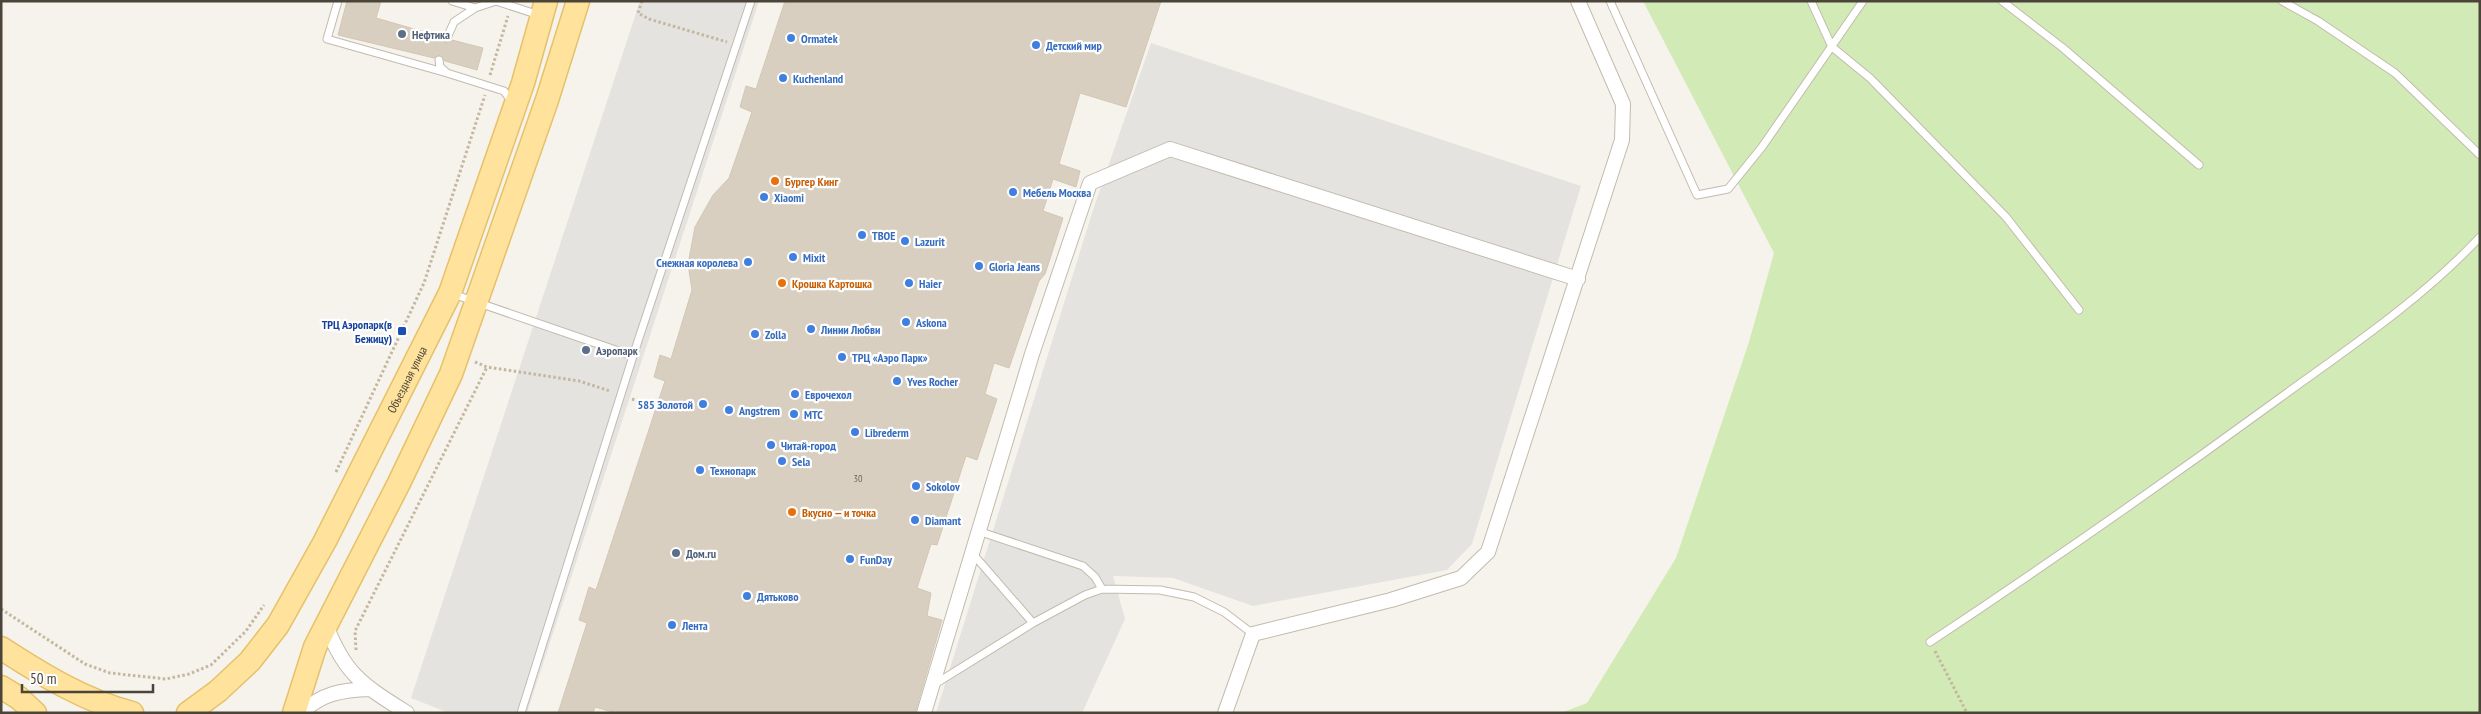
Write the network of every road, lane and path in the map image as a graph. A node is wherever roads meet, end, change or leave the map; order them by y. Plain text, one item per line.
1 (338, 1) edge
2 (452, 1) edge
3 (578, 1) edge
4 (642, 1) edge
5 (751, 1) edge
6 (1578, 1) edge
7 (1610, 1) edge
8 (1812, 1) edge
9 (1863, 1) edge
10 (2002, 1) edge
11 (2282, 1) edge
12 (511, 6) junction
13 (475, 8) junction
14 (544, 9) edge
15 (447, 38) dead end
16 (737, 45) junction
17 (1832, 47) junction
18 (439, 60) dead end
19 (447, 73) junction
20 (487, 85) junction
21 (515, 106) junction
22 (2480, 154) edge
23 (2199, 165) dead end
24 (2480, 237) edge
25 (1578, 279) junction
26 (450, 293) junction
27 (475, 302) junction
28 (2079, 310) dead end
29 (632, 356) junction
30 (621, 395) junction
31 (648, 405) dead end
32 (335, 474) dead end
33 (978, 531) junction
34 (972, 553) junction
35 (1102, 589) junction
36 (268, 599) dead end
37 (1, 609) edge
38 (1034, 623) junction
39 (326, 625) junction
40 (1253, 634) junction
41 (1930, 642) joint
42 (1, 648) edge
43 (358, 653) dead end
44 (1, 686) edge
45 (932, 686) junction
46 (370, 689) junction
47 (34, 713) edge
48 (132, 713) edge
49 (188, 713) edge
50 (294, 713) edge
51 (302, 713) edge
52 (407, 713) edge
53 (521, 713) edge
54 (924, 713) edge
55 (1225, 713) edge
56 (1967, 713) edge

1 - 19 lane
2 - 13 lane
3 - 27 main road
4 - 16 path
5 - 16 lane
6 - 25 street
7 - 17 lane
8 - 17 lane
9 - 17 lane
10 - 23 lane
11 - 22 lane
12 - 13 lane
12 - 14 lane
12 - 20 path
13 - 15 lane
14 - 21 main road, Объездная улица
16 - 29 lane
17 - 28 lane
18 - 19 lane
19 - 20 lane
20 - 21 lane
20 - 32 path
21 - 26 main road, Объездная улица
24 - 41 lane
25 - 33 street
25 - 40 street
26 - 27 lane
26 - 49 main road, Объездная улица
27 - 29 lane
27 - 39 main road
29 - 30 lane
30 - 31 path
30 - 43 path
30 - 53 lane
33 - 34 street
33 - 35 lane
34 - 38 lane
34 - 45 street
35 - 38 lane
35 - 40 lane
36 - 37 path
38 - 45 lane
39 - 46 street
39 - 50 main road
40 - 55 street
41 - 56 path
42 - 48 main road
44 - 47 main road
45 - 54 street
46 - 51 street
46 - 52 street

